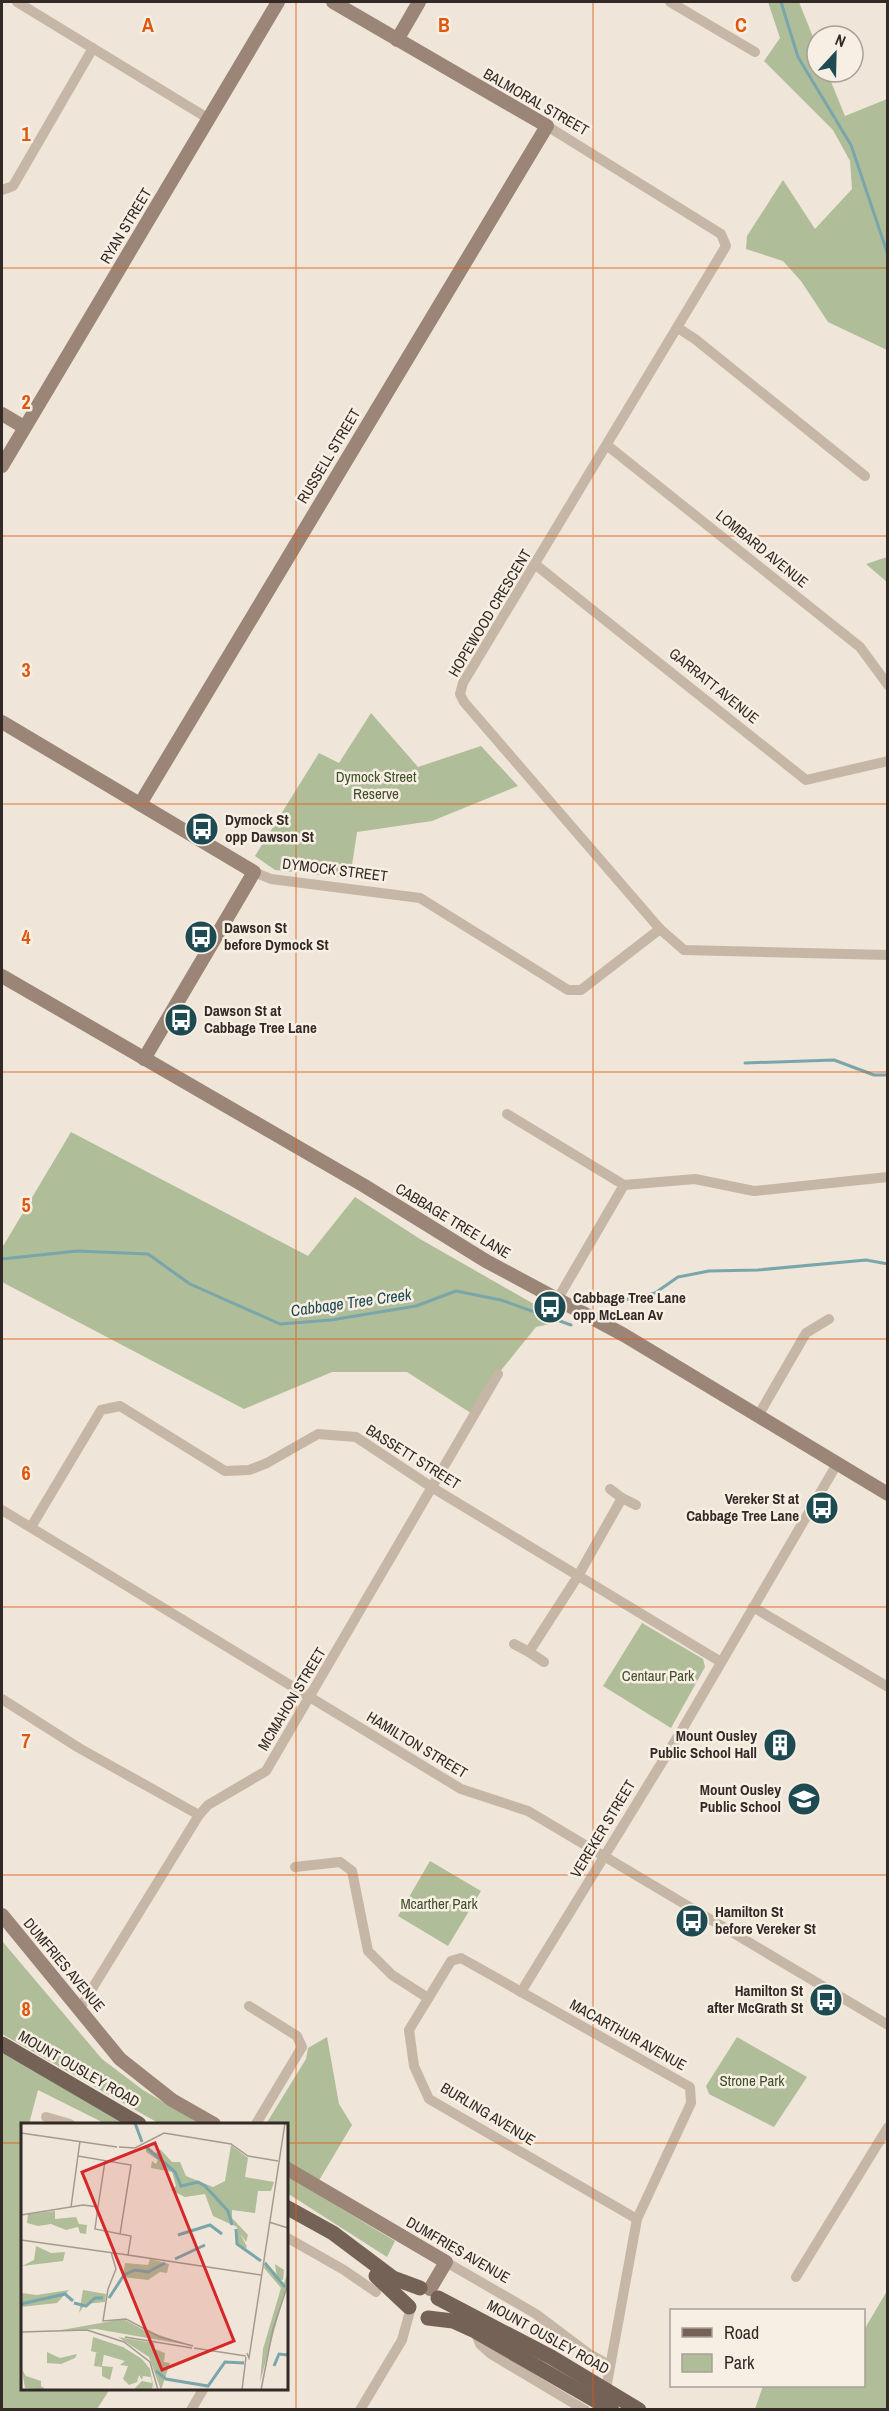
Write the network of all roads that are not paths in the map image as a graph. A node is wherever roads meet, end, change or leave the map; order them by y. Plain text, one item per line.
1 (17, 2) edge
2 (278, 2) edge
3 (333, 2) edge
4 (419, 2) edge
5 (670, 2) edge
6 (397, 40) junction
7 (93, 48) junction
8 (755, 52) dead end
9 (209, 119) junction
10 (547, 126) junction
11 (2, 190) edge
12 (721, 234) joint
13 (678, 328) junction
14 (2, 414) edge
15 (24, 428) junction
16 (608, 446) junction
17 (2, 466) edge
18 (865, 476) dead end
19 (536, 565) junction
20 (888, 685) edge
21 (2, 722) edge
22 (888, 761) edge
23 (140, 804) junction
24 (254, 872) junction
25 (660, 929) junction
26 (888, 955) edge
27 (2, 976) edge
28 (144, 1059) junction
29 (507, 1114) dead end
30 (888, 1177) edge
31 (624, 1185) junction
32 (557, 1300) junction
33 (829, 1319) dead end
34 (498, 1374) dead end
35 (758, 1416) junction
36 (837, 1464) junction
37 (433, 1488) junction
38 (610, 1489) dead end
39 (888, 1494) edge
40 (622, 1498) junction
41 (636, 1506) dead end
42 (2, 1510) edge
43 (31, 1527) junction
44 (578, 1576) junction
45 (753, 1607) junction
46 (514, 1644) dead end
47 (529, 1652) junction
48 (544, 1662) dead end
49 (721, 1662) junction
50 (888, 1687) edge
51 (310, 1698) junction
52 (2, 1700) edge
53 (199, 1815) junction
54 (604, 1857) junction
55 (295, 1867) dead end
56 (2, 1915) edge
57 (521, 1992) junction
58 (428, 1998) junction
59 (249, 2006) dead end
60 (79, 2010) junction
61 (888, 2025) edge
62 (2, 2044) edge
63 (46, 2117) dead end
64 (67, 2123) edge
65 (137, 2123) edge
66 (212, 2123) edge
67 (257, 2123) edge
68 (888, 2127) edge
69 (288, 2169) edge
70 (288, 2208) edge
71 (288, 2216) edge
72 (637, 2218) junction
73 (288, 2242) edge
74 (446, 2262) junction
75 (796, 2277) dead end
76 (375, 2292) dead end
77 (429, 2292) junction
78 (409, 2309) junction
79 (426, 2319) junction
80 (475, 2331) junction
81 (402, 2340) junction
82 (609, 2365) junction
83 (606, 2389) junction
84 (203, 2390) edge
85 (191, 2409) edge
86 (360, 2409) edge
87 (585, 2409) edge
88 (612, 2409) edge
89 (639, 2409) edge

1 - 7 street
2 - 9 street, RYAN STREET
3 - 6 street, BALMORAL STREET
4 - 6 street
5 - 8 street
6 - 10 street, BALMORAL STREET
7 - 9 street
7 - 11 street
9 - 15 street, RYAN STREET
10 - 12 street, BALMORAL STREET
10 - 23 street, RUSSELL STREET
12 - 13 street, HOPEWOOD CRESCENT
13 - 16 street, HOPEWOOD CRESCENT
13 - 18 street
14 - 15 street
15 - 17 street, RYAN STREET
16 - 19 street, HOPEWOOD CRESCENT
16 - 20 street, LOMBARD AVENUE
19 - 22 street, GARRATT AVENUE
19 - 25 street, HOPEWOOD CRESCENT
21 - 23 street, DYMOCK STREET
23 - 24 street, DYMOCK STREET
24 - 25 street, DYMOCK STREET
24 - 28 street
25 - 26 street, HOPEWOOD CRESCENT
27 - 28 street, CABBAGE TREE LANE
28 - 32 street, CABBAGE TREE LANE
29 - 31 street
30 - 31 street
31 - 32 street
32 - 35 street, CABBAGE TREE LANE
33 - 35 street
34 - 37 street, MCMAHON STREET
35 - 36 street, CABBAGE TREE LANE
36 - 39 street, CABBAGE TREE LANE
36 - 45 street, VEREKER STREET
37 - 43 street, BASSETT STREET
37 - 44 street, BASSETT STREET
37 - 51 street, MCMAHON STREET
38 - 40 street
40 - 41 street
40 - 44 street
42 - 43 street, HAMILTON STREET
43 - 51 street, HAMILTON STREET
44 - 47 street
44 - 49 street, BASSETT STREET
45 - 49 street, VEREKER STREET
45 - 50 street
46 - 47 street
47 - 48 street
49 - 54 street, VEREKER STREET
51 - 53 street, MCMAHON STREET
51 - 54 street, HAMILTON STREET
52 - 53 street
53 - 60 street, MCMAHON STREET
54 - 57 street, VEREKER STREET
54 - 61 street, HAMILTON STREET
55 - 58 street
56 - 60 street, DUMFRIES AVENUE
57 - 58 street, BURLING AVENUE
57 - 72 street, MACARTHUR AVENUE
58 - 72 street, BURLING AVENUE
59 - 67 street
60 - 66 street, DUMFRIES AVENUE
62 - 65 main road, MOUNT OUSLEY ROAD
63 - 64 street
68 - 75 street
69 - 74 street, DUMFRIES AVENUE
70 - 77 main road, MOUNT OUSLEY ROAD
71 - 78 main road
72 - 82 street
73 - 76 street
74 - 77 street
74 - 82 street, DUMFRIES AVENUE
77 - 78 main road
77 - 79 main road
77 - 83 main road, MOUNT OUSLEY ROAD
78 - 79 main road
78 - 81 street
79 - 80 main road, MOUNT OUSLEY ROAD
79 - 81 street
80 - 87 street, MOUNT OUSLEY ROAD
80 - 88 main road, MOUNT OUSLEY ROAD
81 - 86 street
82 - 83 street
83 - 89 main road, MOUNT OUSLEY ROAD
84 - 85 street

